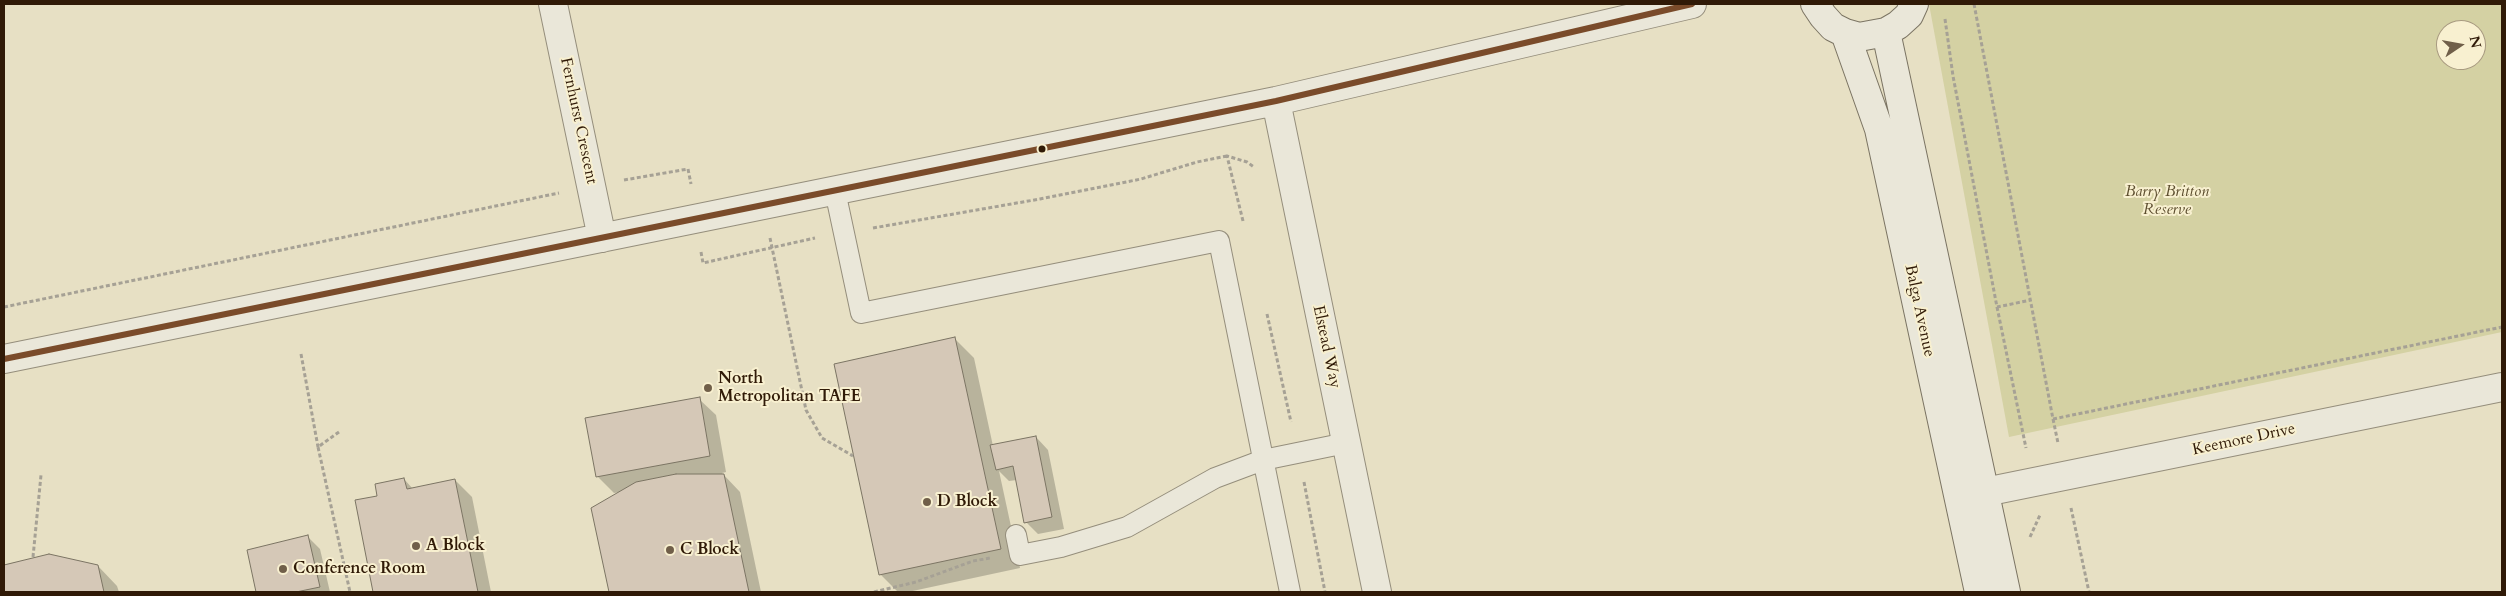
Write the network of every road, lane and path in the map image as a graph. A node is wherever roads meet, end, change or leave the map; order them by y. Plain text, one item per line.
1 (553, 4) edge
2 (1692, 4) edge
3 (1815, 4) edge
4 (1914, 4) edge
5 (1974, 4) edge
6 (1946, 11) dead end
7 (1886, 32) junction
8 (1845, 33) junction
9 (1276, 101) junction
10 (1227, 156) junction
11 (1261, 173) dead end
12 (591, 186) junction
13 (835, 191) junction
14 (763, 205) junction
15 (696, 218) junction
16 (1244, 228) dead end
17 (844, 233) junction
18 (602, 238) junction
19 (772, 248) junction
20 (2031, 300) junction
21 (1265, 306) dead end
22 (4, 307) edge
23 (2502, 327) edge
24 (301, 354) dead end
25 (4, 359) edge
26 (2502, 387) edge
27 (339, 432) dead end
28 (1346, 443) junction
29 (318, 447) junction
30 (1298, 453) junction
31 (853, 456) dead end
32 (1263, 460) junction
33 (41, 475) dead end
34 (1985, 492) junction
35 (1016, 535) dead end
36 (1020, 555) junction
37 (33, 557) dead end
38 (350, 592) edge
39 (874, 592) edge
40 (1290, 592) edge
41 (1325, 592) edge
42 (1377, 592) edge
43 (1979, 592) edge
44 (2006, 592) edge

1 - 12 street, Fernhurst Crescent
2 - 9 street
3 - 8 street
4 - 7 street
5 - 20 path
6 - 20 path
7 - 8 street
7 - 34 street, Balga Avenue
8 - 43 street, Balga Avenue
9 - 13 street
9 - 28 street, Elstead Way
10 - 11 path
10 - 16 path
10 - 17 path
12 - 15 path
12 - 18 street, Fernhurst Crescent
12 - 22 path
13 - 14 street
13 - 17 lane
14 - 15 street
14 - 19 path
15 - 18 street
15 - 19 path
17 - 19 path
17 - 32 lane
18 - 25 street
19 - 31 path
20 - 23 path
21 - 30 path
24 - 29 path
26 - 34 street, Keemore Drive
27 - 29 path
28 - 30 lane
28 - 42 street, Elstead Way
29 - 38 path
30 - 32 lane
30 - 41 path
32 - 36 lane
32 - 40 lane
33 - 37 path
34 - 44 street, Balga Avenue
35 - 36 lane
36 - 39 path

